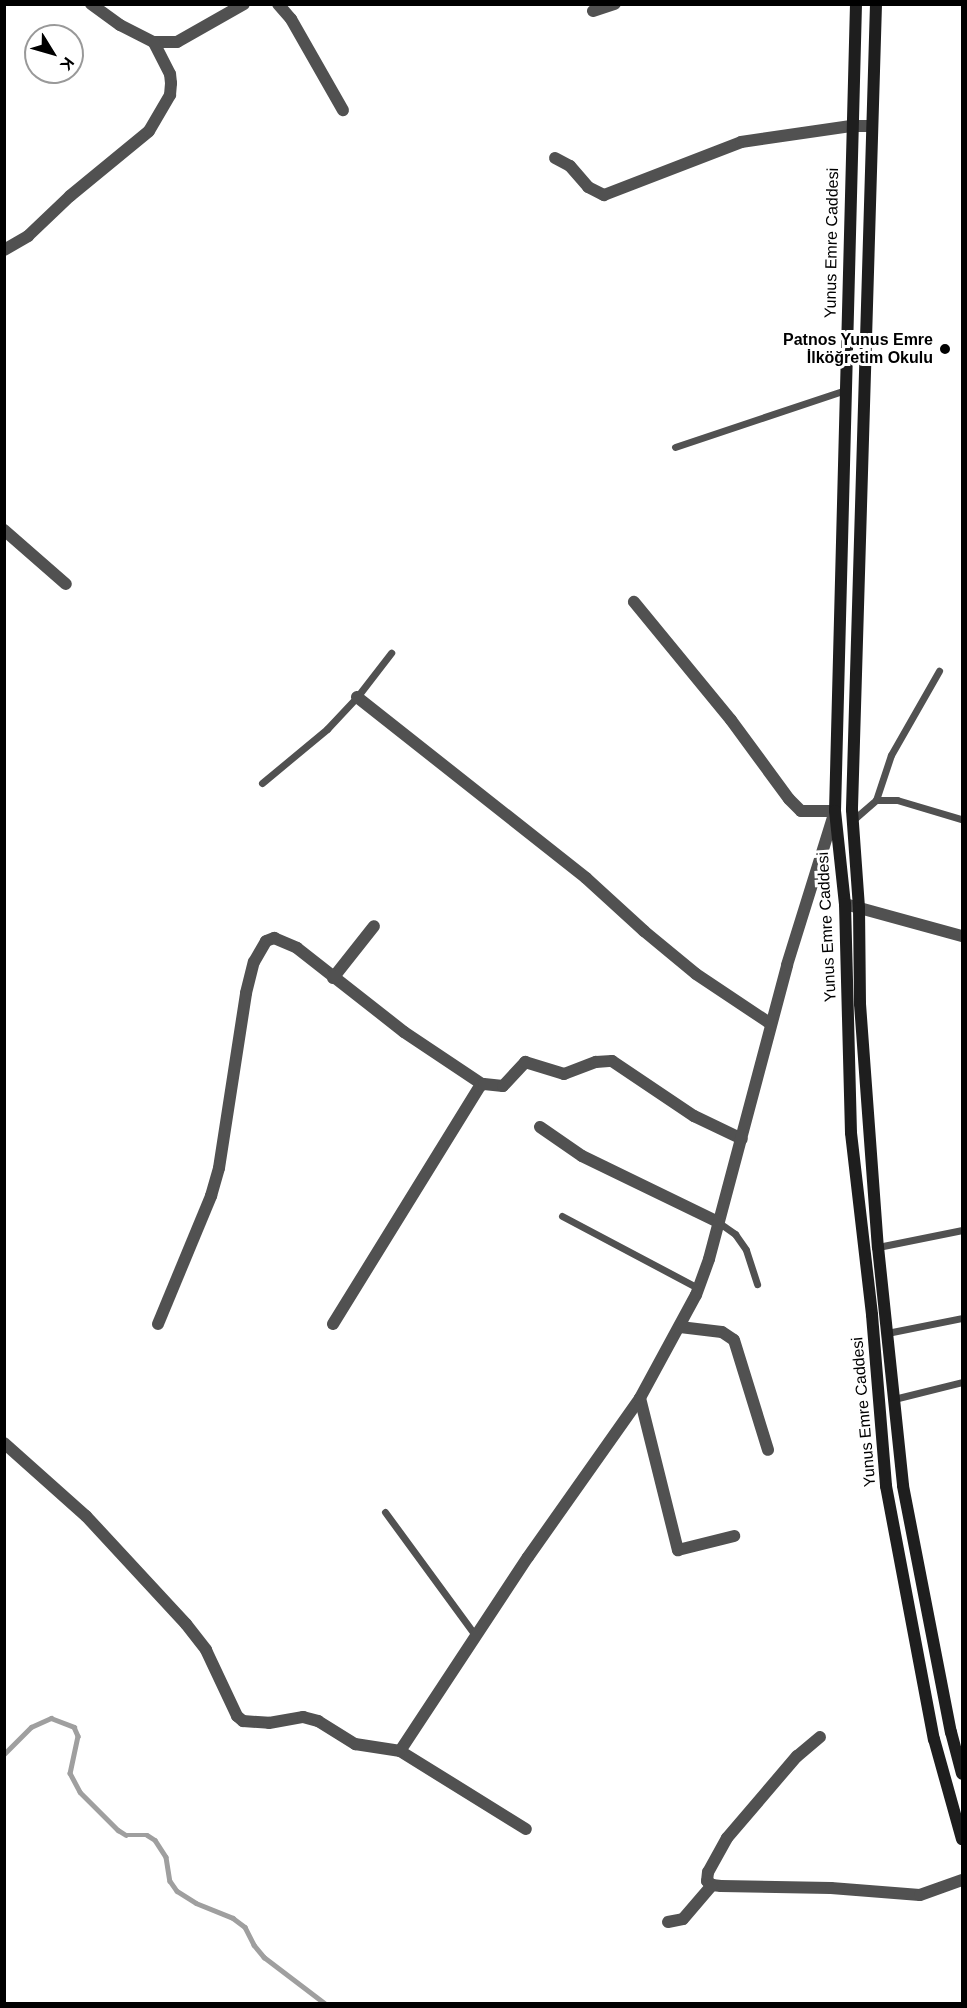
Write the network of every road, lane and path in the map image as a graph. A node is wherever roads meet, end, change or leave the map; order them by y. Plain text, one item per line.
1 (91, 4) edge
2 (244, 4) edge
3 (278, 4) edge
4 (615, 4) edge
5 (856, 4) edge
6 (876, 4) edge
7 (593, 11) dead end
8 (154, 42) junction
9 (343, 110) dead end
10 (851, 126) junction
11 (872, 126) junction
12 (555, 158) dead end
13 (4, 250) edge
14 (845, 390) junction
15 (675, 447) dead end
16 (4, 530) edge
17 (66, 584) dead end
18 (634, 602) dead end
19 (391, 653) dead end
20 (939, 671) dead end
21 (357, 697) junction
22 (262, 783) dead end
23 (876, 800) junction
24 (835, 811) junction
25 (961, 819) dead end
26 (853, 820) junction
27 (845, 904) junction
28 (859, 908) junction
29 (374, 926) dead end
30 (963, 936) edge
31 (333, 978) junction
32 (771, 1024) junction
33 (482, 1084) junction
34 (540, 1127) dead end
35 (742, 1139) junction
36 (562, 1216) dead end
37 (718, 1222) junction
38 (963, 1230) edge
39 (878, 1246) junction
40 (757, 1284) dead end
41 (698, 1288) junction
42 (963, 1318) edge
43 (158, 1324) dead end
44 (333, 1324) dead end
45 (680, 1327) junction
46 (887, 1333) junction
47 (963, 1382) edge
48 (640, 1398) junction
49 (894, 1399) junction
50 (4, 1443) edge
51 (768, 1450) dead end
52 (385, 1512) dead end
53 (734, 1536) dead end
54 (475, 1635) junction
55 (820, 1737) dead end
56 (400, 1751) junction
57 (963, 1774) edge
58 (526, 1829) dead end
59 (963, 1839) edge
60 (963, 1880) edge
61 (712, 1885) junction
62 (668, 1922) dead end

1 - 8 street
2 - 8 street
3 - 9 street
4 - 7 street
5 - 10 street, Yunus Emre Caddesi
6 - 11 street, Yunus Emre Caddesi
8 - 13 street
10 - 11 street
10 - 12 street
10 - 14 street, Yunus Emre Caddesi
11 - 26 street, Yunus Emre Caddesi
14 - 15 lane
14 - 24 street, Yunus Emre Caddesi
16 - 17 street
18 - 24 street
19 - 21 lane
20 - 23 lane
21 - 22 lane
21 - 32 street
23 - 25 lane
23 - 26 lane
24 - 27 street, Yunus Emre Caddesi
24 - 32 street
26 - 28 street, Yunus Emre Caddesi
27 - 28 street
27 - 59 street, Yunus Emre Caddesi
28 - 30 street
28 - 39 street, Yunus Emre Caddesi
29 - 31 street
31 - 33 street
31 - 43 street
32 - 35 street
33 - 35 street
33 - 44 street
34 - 37 street
35 - 37 street
36 - 41 lane
37 - 40 lane
37 - 41 street
38 - 39 lane
39 - 46 street, Yunus Emre Caddesi
41 - 45 street
42 - 46 lane
45 - 48 street
45 - 51 street
46 - 49 street, Yunus Emre Caddesi
47 - 49 lane
48 - 53 street
48 - 54 street
49 - 57 street, Yunus Emre Caddesi
50 - 56 street
52 - 54 lane
54 - 56 street
55 - 61 street
56 - 58 street
60 - 61 street
61 - 62 street

